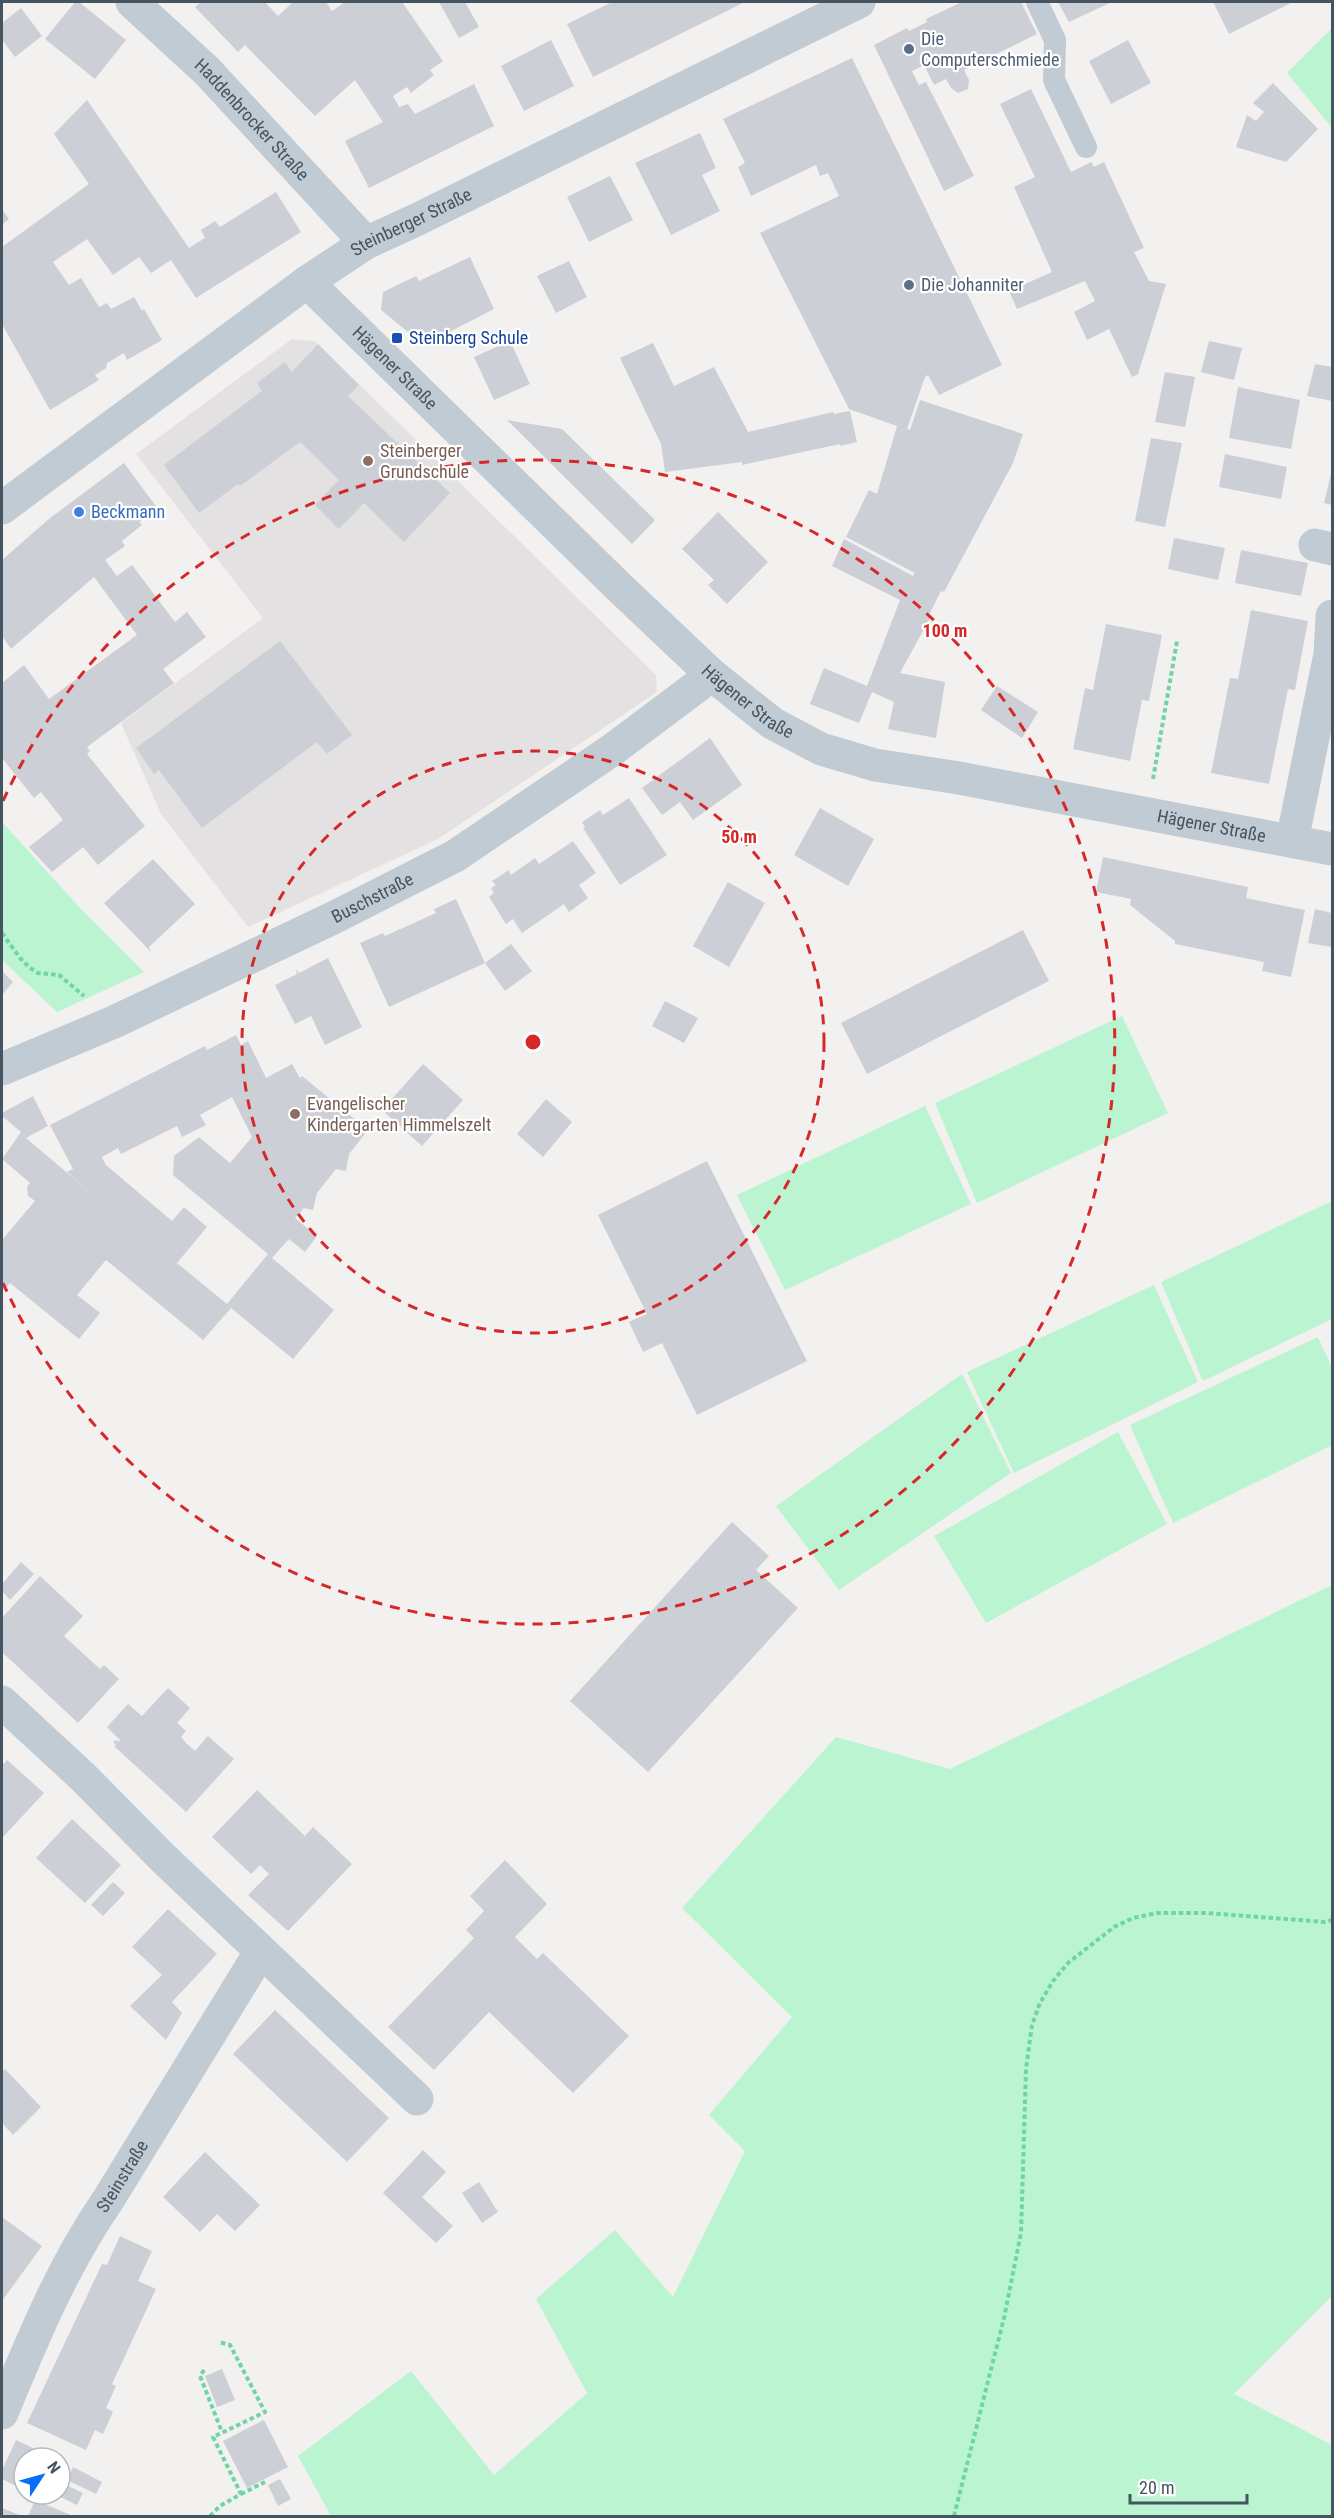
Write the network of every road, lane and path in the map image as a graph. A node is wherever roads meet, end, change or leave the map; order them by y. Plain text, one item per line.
1 (132, 2) edge
2 (859, 2) edge
3 (1037, 2) edge
4 (1086, 147) dead end
5 (366, 243) junction
6 (307, 282) junction
7 (2, 508) edge
8 (1332, 616) edge
9 (1177, 641) dead end
10 (712, 675) junction
11 (1147, 813) junction
12 (1292, 841) junction
13 (1332, 849) edge
14 (2, 933) edge
15 (114, 1022) junction
16 (2, 1069) edge
17 (2, 1702) edge
18 (1332, 1920) edge
19 (261, 1951) junction
20 (417, 2099) dead end
21 (219, 2342) dead end
22 (12, 2357) edge
23 (204, 2370) dead end
24 (2, 2413) edge
25 (222, 2432) junction
26 (265, 2482) dead end
27 (241, 2494) junction
28 (210, 2517) edge
29 (954, 2517) edge

1 - 5 street, Haddenbrocker Straße
2 - 5 street, Steinberger Straße
3 - 4 lane
5 - 6 street, Steinberger Straße
6 - 7 street, Steinberger Straße
6 - 10 street, Hägener Straße
8 - 12 street
9 - 11 path
10 - 11 street, Hägener Straße
10 - 15 street, Buschstraße
11 - 12 street, Hägener Straße
12 - 13 street, Hägener Straße
14 - 15 path
15 - 16 street, Buschstraße
17 - 19 street
18 - 29 path
19 - 20 street
19 - 22 street, Steinstraße
21 - 25 path
22 - 24 street, Steinstraße
23 - 25 path
25 - 27 path
26 - 27 path
27 - 28 path

